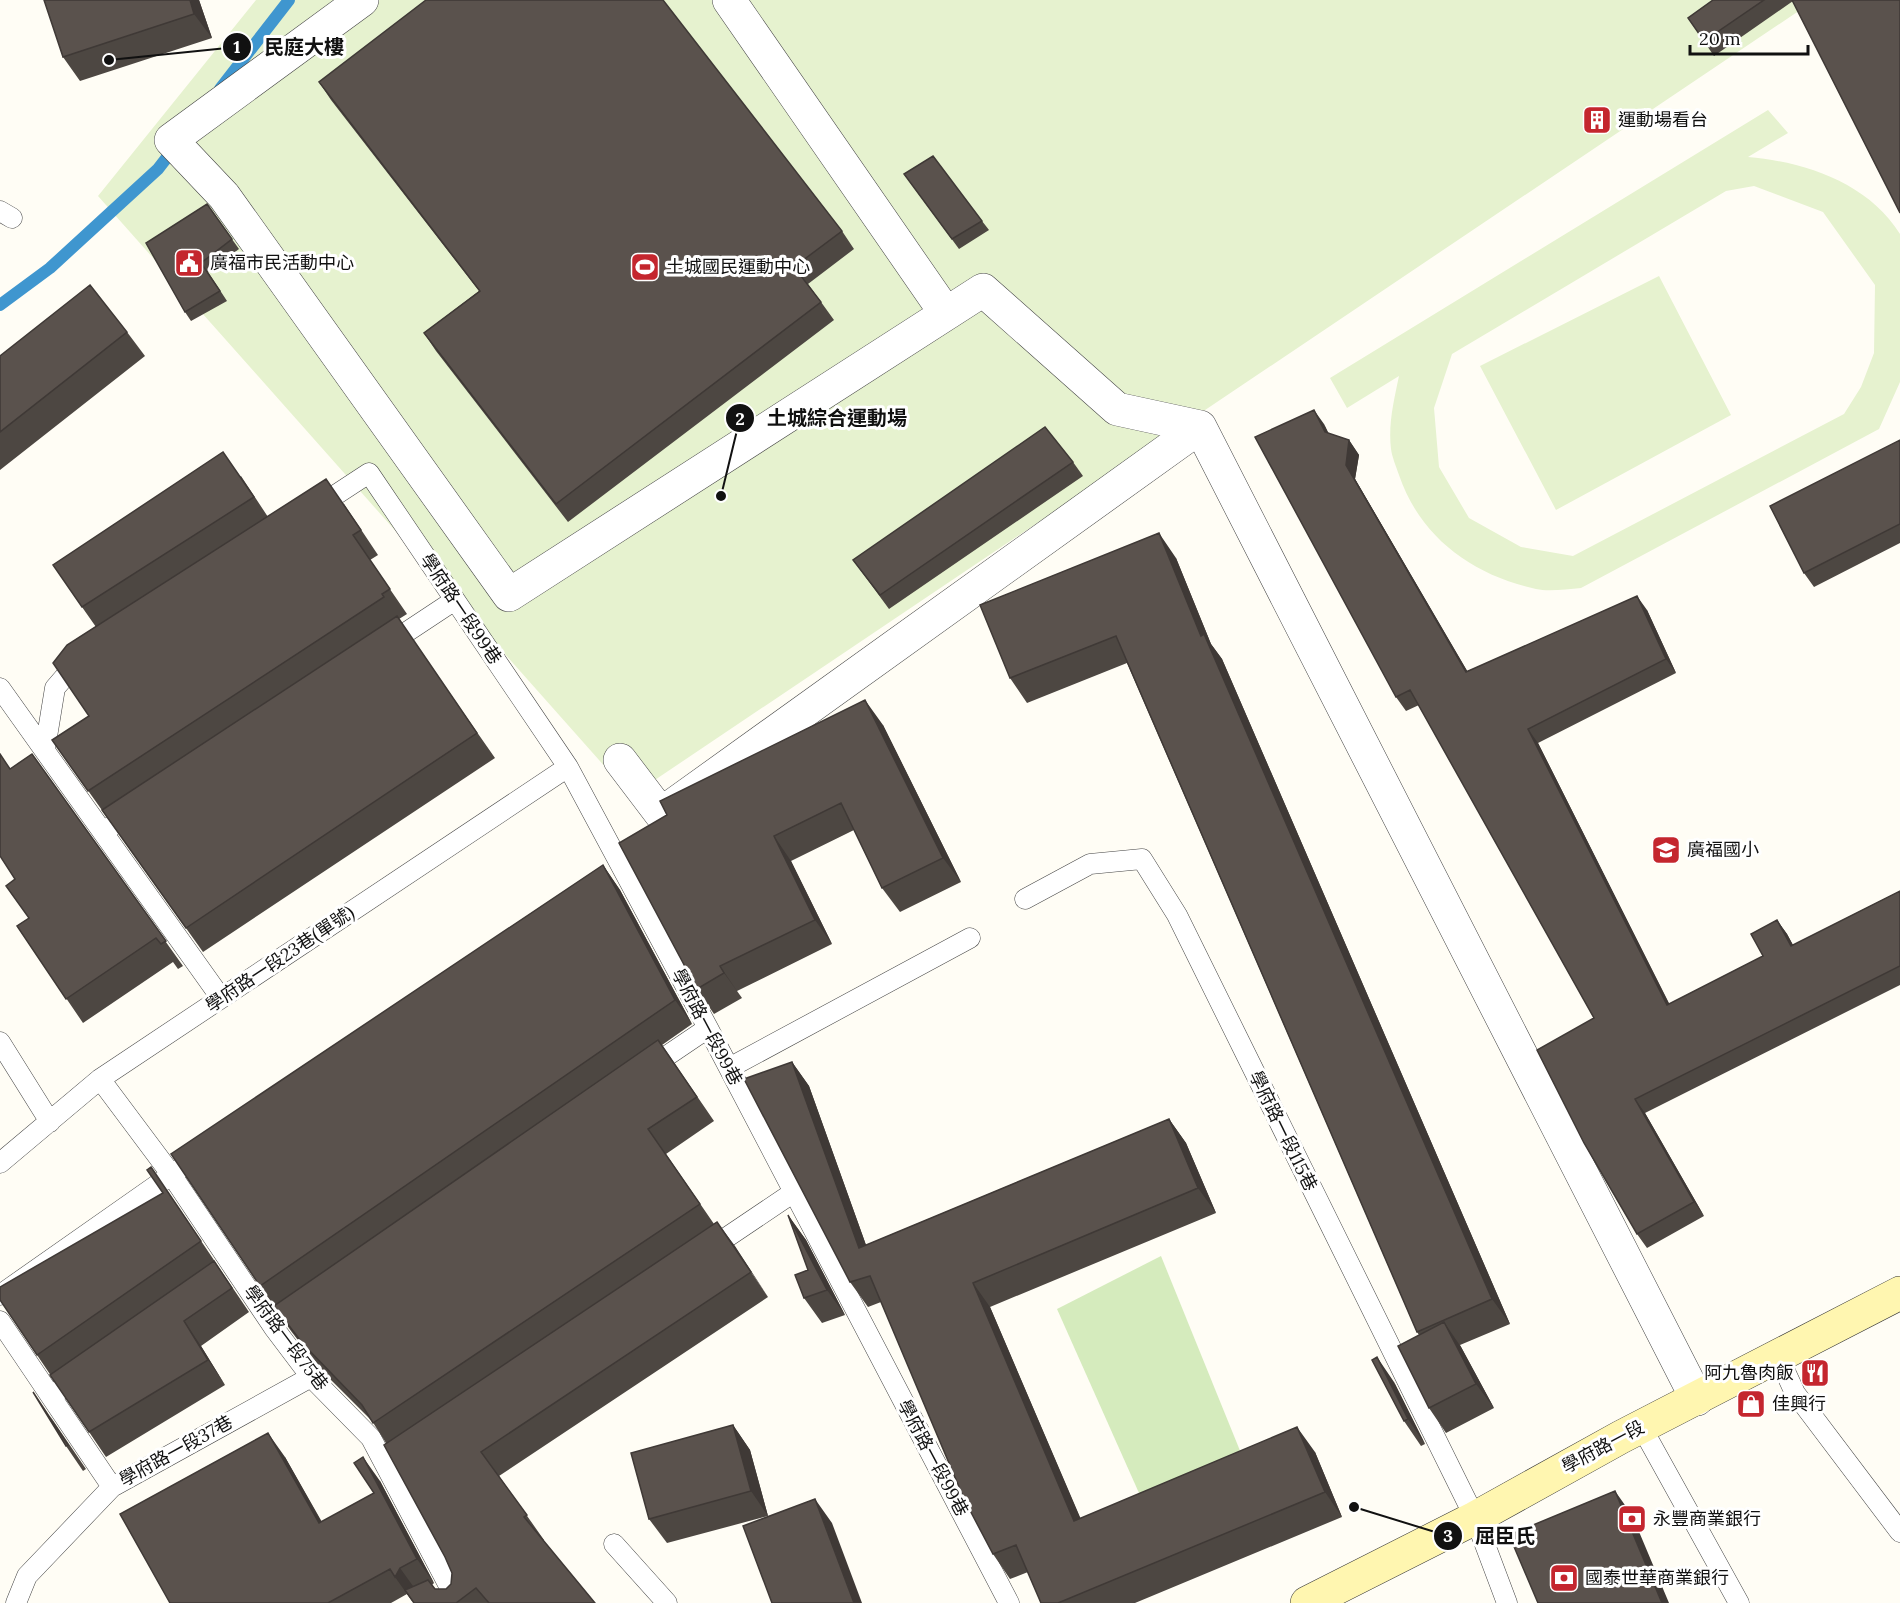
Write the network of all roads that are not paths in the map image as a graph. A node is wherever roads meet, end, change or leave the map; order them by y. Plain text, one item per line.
1 (362, 0) edge
2 (729, 0) edge
3 (945, 312) junction
4 (1200, 427) junction
5 (298, 519) edge
6 (455, 600) junction
7 (97, 648) edge
8 (367, 658) edge
9 (0, 688) edge
10 (45, 749) junction
11 (620, 760) dead end
12 (568, 767) junction
13 (153, 799) edge
14 (104, 831) junction
15 (626, 872) junction
16 (606, 885) edge
17 (1025, 899) dead end
18 (970, 938) dead end
19 (221, 998) junction
20 (708, 1028) junction
21 (0, 1042) edge
22 (729, 1068) junction
23 (100, 1079) junction
24 (629, 1082) edge
25 (50, 1122) junction
26 (220, 1141) edge
27 (0, 1163) edge
28 (171, 1173) junction
29 (794, 1192) junction
30 (685, 1265) edge
31 (235, 1269) junction
32 (216, 1282) edge
33 (1900, 1293) edge
34 (0, 1295) edge
35 (293, 1314) edge
36 (0, 1321) edge
37 (274, 1328) junction
38 (1778, 1356) junction
39 (99, 1363) edge
40 (311, 1377) junction
41 (51, 1396) junction
42 (1697, 1399) junction
43 (1647, 1437) dead end
44 (406, 1452) edge
45 (386, 1465) junction
46 (112, 1486) junction
47 (1474, 1518) junction
48 (1900, 1532) edge
49 (614, 1544) dead end
50 (455, 1595) edge
51 (433, 1598) edge
52 (16, 1603) edge
53 (667, 1603) edge
54 (1009, 1603) edge
55 (1307, 1603) edge
56 (1507, 1603) edge
57 (1739, 1603) edge

1 - 3 street
2 - 3 street
3 - 4 street
4 - 11 street
4 - 42 street
5 - 6 lane, 學府路一段99巷
6 - 8 lane
6 - 12 lane, 學府路一段99巷
7 - 10 lane
9 - 10 lane
10 - 14 lane
12 - 15 lane, 學府路一段99巷
12 - 19 lane, 學府路一段23巷(單號)
13 - 14 lane
14 - 19 lane
15 - 16 lane
15 - 20 lane, 學府路一段99巷
17 - 47 lane, 學府路一段115巷
18 - 22 lane
19 - 23 lane, 學府路一段23巷(單號)
20 - 22 lane, 學府路一段99巷
20 - 24 lane
21 - 25 lane
22 - 29 lane, 學府路一段99巷
23 - 25 lane, 學府路一段23巷(單號)
23 - 28 lane, 學府路一段75巷
25 - 27 lane, 學府路一段23巷(單號)
26 - 28 lane
28 - 31 lane, 學府路一段75巷
28 - 34 lane
29 - 30 lane
29 - 54 lane, 學府路一段99巷
31 - 32 lane
31 - 37 lane, 學府路一段75巷
33 - 38 street, 學府路一段
35 - 37 lane
36 - 41 lane
37 - 40 lane, 學府路一段75巷
38 - 42 street, 學府路一段
38 - 48 lane
39 - 41 lane
40 - 45 lane, 學府路一段75巷
40 - 46 lane, 學府路一段37巷
41 - 46 lane
42 - 47 street, 學府路一段
43 - 57 lane
44 - 45 lane
45 - 50 lane, 學府路一段75巷
46 - 52 lane, 學府路一段37巷
47 - 55 street, 學府路一段
47 - 56 lane
49 - 53 lane
50 - 51 lane

